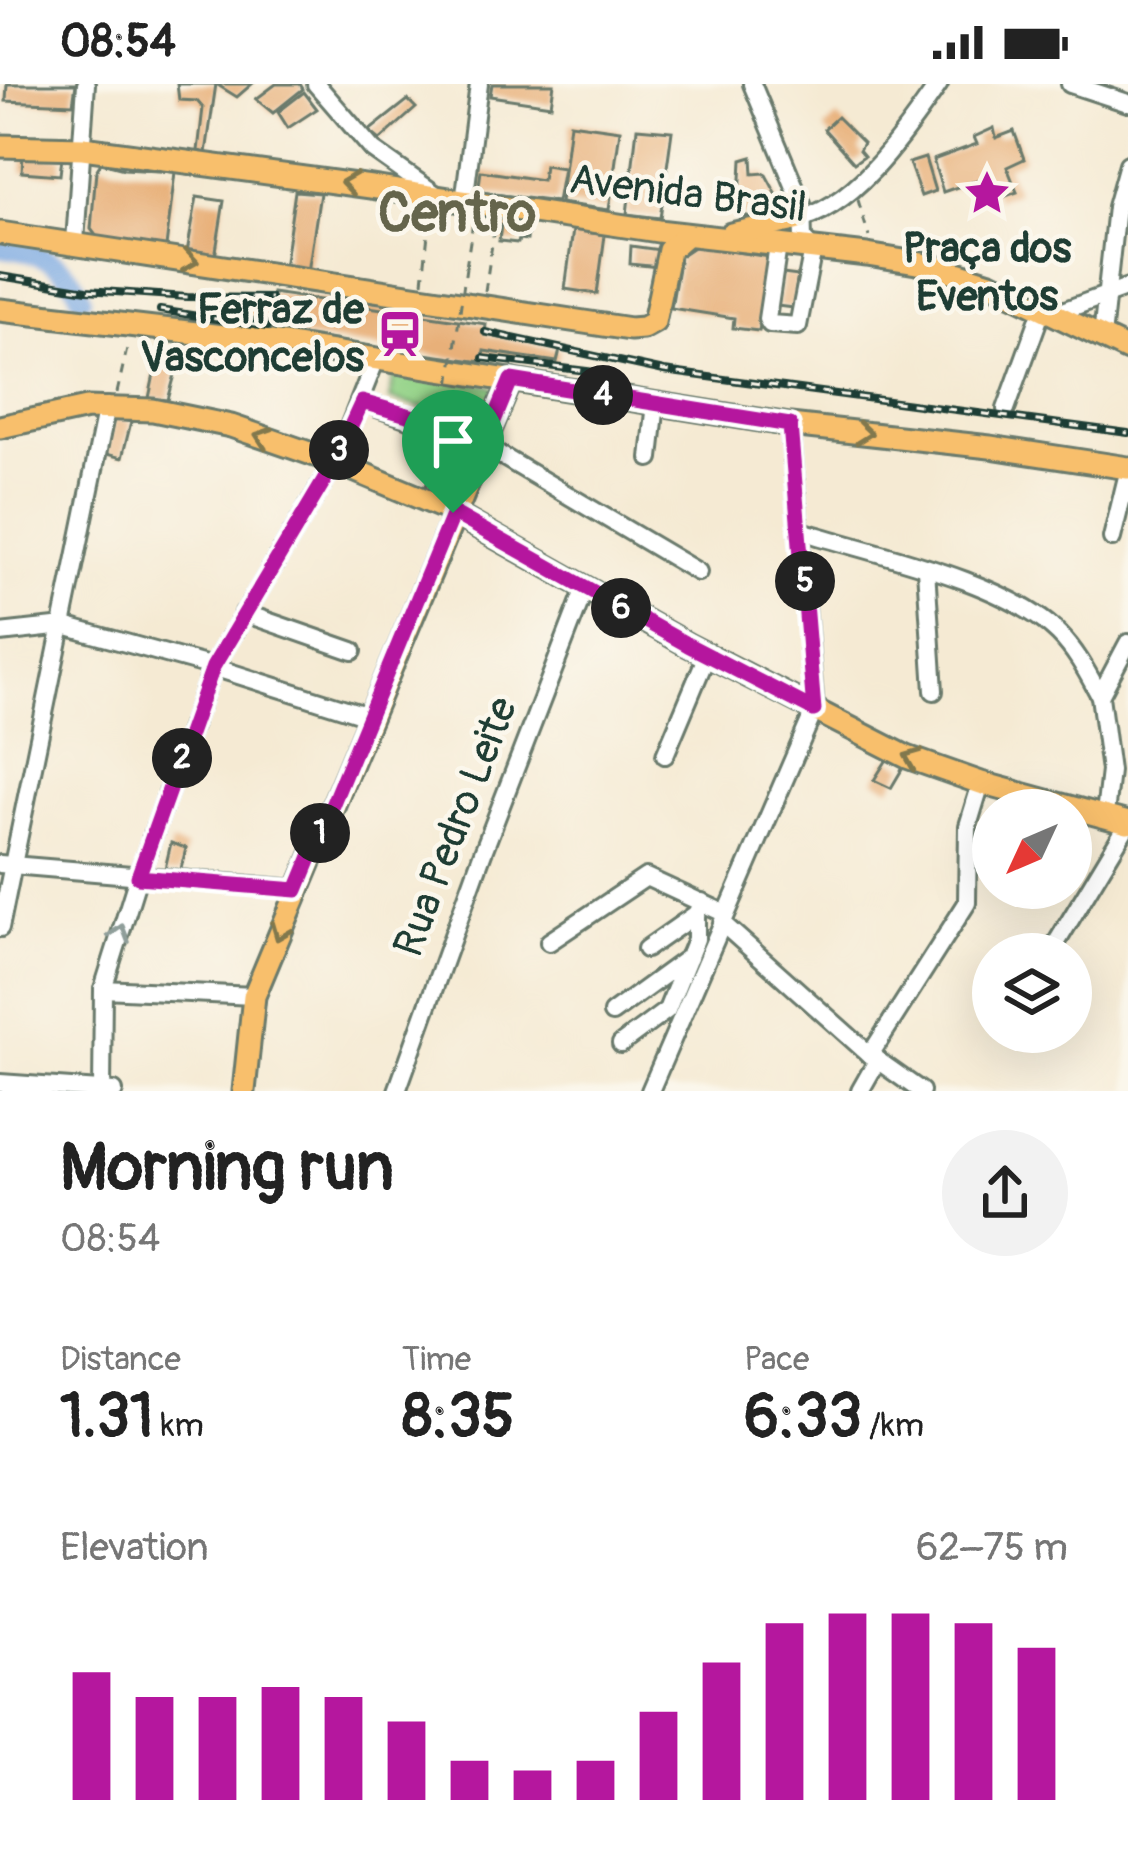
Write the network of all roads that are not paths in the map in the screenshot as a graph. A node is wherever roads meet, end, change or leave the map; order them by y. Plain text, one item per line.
1 (86, 84) edge
2 (316, 84) edge
3 (479, 84) edge
4 (752, 84) edge
5 (939, 84) edge
6 (1070, 84) edge
7 (1128, 104) edge
8 (0, 146) edge
9 (89, 155) junction
10 (1128, 164) edge
11 (462, 202) junction
12 (800, 219) junction
13 (0, 233) edge
14 (713, 237) junction
15 (671, 239) junction
16 (75, 242) junction
17 (770, 245) junction
18 (814, 249) junction
19 (1128, 287) edge
20 (1107, 294) junction
21 (0, 310) edge
22 (1048, 312) junction
23 (1102, 337) junction
24 (1128, 350) edge
25 (376, 359) junction
26 (511, 380) junction
27 (362, 402) junction
28 (656, 404) junction
29 (113, 406) junction
30 (1006, 410) dead end
31 (790, 425) junction
32 (0, 427) edge
33 (484, 445) junction
34 (650, 458) dead end
35 (335, 462) junction
36 (1128, 471) edge
37 (453, 513) junction
38 (801, 531) junction
39 (1112, 538) dead end
40 (926, 569) junction
41 (698, 572) dead end
42 (585, 588) junction
43 (244, 613) junction
44 (64, 626) junction
45 (0, 633) edge
46 (1128, 643) edge
47 (353, 651) dead end
48 (707, 655) junction
49 (213, 667) junction
50 (934, 691) dead end
51 (1100, 696) junction
52 (814, 710) junction
53 (368, 716) junction
54 (665, 754) dead end
55 (981, 783) junction
56 (1105, 814) junction
57 (1128, 823) edge
58 (6, 865) edge
59 (138, 877) junction
60 (297, 890) junction
61 (699, 908) junction
62 (724, 918) junction
63 (0, 928) edge
64 (1062, 933) edge
65 (549, 942) dead end
66 (646, 949) dead end
67 (689, 956) junction
68 (104, 988) junction
69 (254, 996) junction
70 (612, 1013) dead end
71 (621, 1044) dead end
72 (873, 1058) junction
73 (0, 1083) edge
74 (102, 1090) edge
75 (114, 1091) edge
76 (244, 1091) edge
77 (397, 1091) edge
78 (650, 1091) edge
79 (860, 1091) edge
80 (921, 1091) edge

1 - 9 street
2 - 11 street
3 - 11 street
4 - 12 street
5 - 12 street
6 - 7 street
8 - 9 main road, Avenida Brasil
11 -> 9 main road, Avenida Brasil
9 - 16 street
10 - 20 street
11 - 15 main road, Avenida Brasil
12 - 14 main road
12 - 17 street
12 - 18 street
13 - 16 main road
14 - 15 main road, Avenida Brasil
14 - 17 main road, Avenida Brasil
16 -> 15 main road
17 - 18 main road, Avenida Brasil
17 - 18 street
18 - 22 main road, Avenida Brasil
19 - 20 street
20 - 22 street
20 - 23 street
21 - 25 main road
22 - 23 main road, Avenida Brasil
22 - 30 street
23 - 24 main road, Avenida Brasil
25 - 26 main road
25 - 27 street
26 - 28 main road
26 - 33 main road
27 - 33 street
27 - 35 street
28 - 31 main road
28 - 34 street
29 - 32 main road
35 -> 29 main road
29 - 44 street
31 -> 36 main road
31 - 38 street
33 - 37 main road
33 - 41 street
35 - 37 main road
35 - 43 street
36 - 39 street
37 - 42 main road
37 - 53 main road
38 - 40 street
38 - 52 street
40 - 50 street
40 - 51 street
42 - 48 main road
42 - 77 street, Rua Pedro Leite
43 - 47 street
43 - 49 street
44 - 45 street
44 - 49 street
44 - 58 street
46 - 51 street
48 - 52 main road
48 - 54 street
49 - 53 street
49 - 59 street
51 - 56 street
55 -> 52 main road
52 - 62 street
53 - 60 main road
55 - 56 main road
55 - 72 street
56 - 57 main road
57 - 64 street
58 - 59 street
58 - 63 street
59 - 60 street
68 -> 59 street
60 -> 69 main road
61 - 62 street
61 - 65 street
61 - 66 street
61 - 67 street
62 - 72 street
62 - 78 street
67 - 70 street
67 - 71 street
68 - 69 street
68 - 74 street
69 - 76 main road
72 - 79 street
72 - 80 street
73 - 74 street
74 - 75 street

